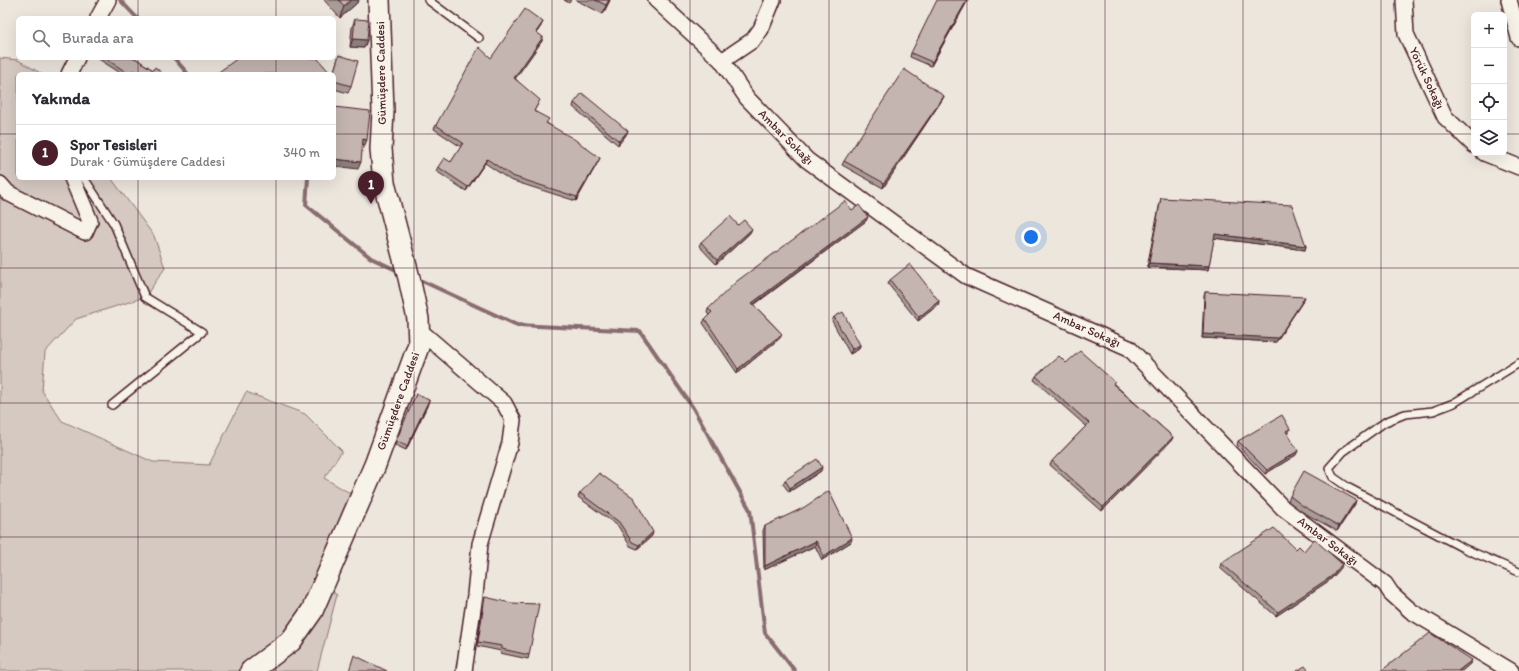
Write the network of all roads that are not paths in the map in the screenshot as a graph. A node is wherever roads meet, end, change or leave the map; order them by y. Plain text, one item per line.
1 (108, 0) edge
2 (378, 0) edge
3 (428, 0) edge
4 (656, 0) edge
5 (773, 0) edge
6 (1404, 0) edge
7 (1509, 0) edge
8 (99, 16) edge
9 (479, 38) dead end
10 (1519, 38) edge
11 (76, 60) edge
12 (722, 61) junction
13 (70, 72) edge
14 (1471, 141) edge
15 (1492, 156) edge
16 (1519, 167) edge
17 (73, 180) edge
18 (85, 180) edge
19 (0, 184) edge
20 (418, 329) junction
21 (1519, 363) edge
22 (112, 405) dead end
23 (1519, 572) edge
24 (251, 671) edge
25 (464, 671) edge
26 (1511, 671) edge

1 - 8 street
2 - 20 street, Gümüşdere Caddesi
3 - 9 lane
4 - 12 street, Ambar Sokağı
5 - 12 street
6 - 14 street, Yörük Sokağı
7 - 10 street
11 - 13 street
12 - 26 street, Ambar Sokağı
15 - 16 street
17 - 19 street
18 - 22 lane
20 - 24 street, Gümüşdere Caddesi
20 - 25 street
21 - 23 lane

